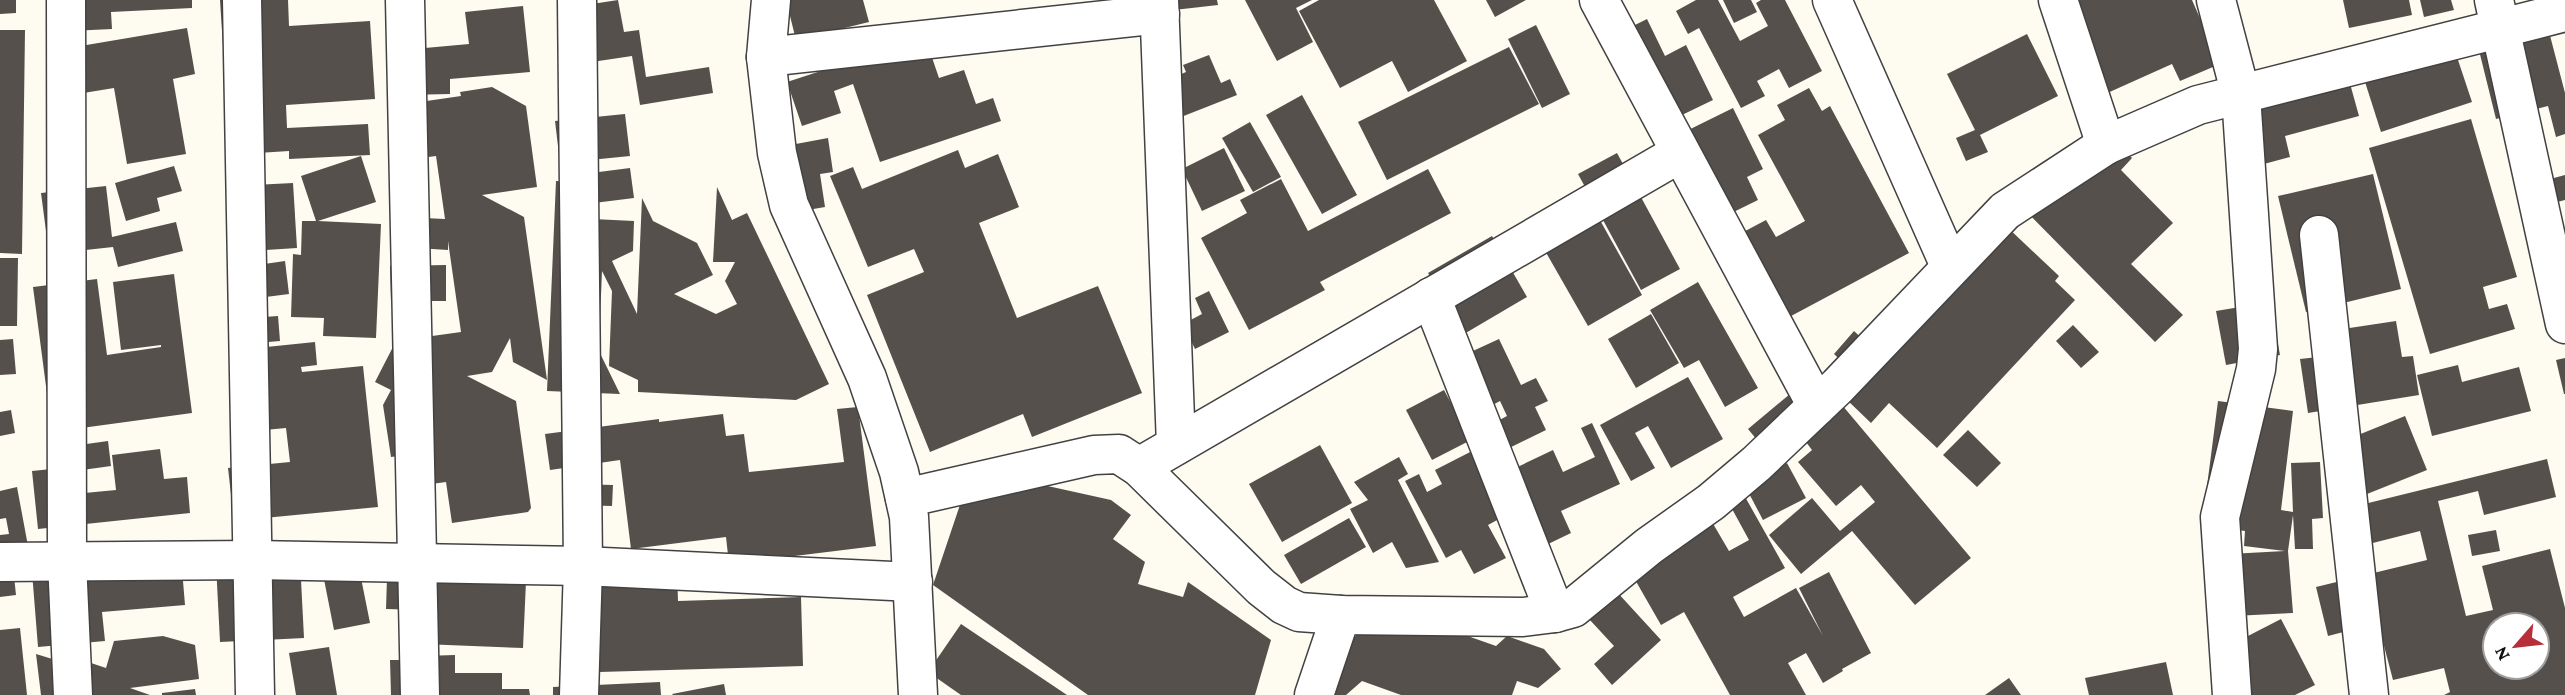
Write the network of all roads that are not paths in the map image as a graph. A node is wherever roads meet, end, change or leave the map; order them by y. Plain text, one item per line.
1 (66, 0) edge
2 (243, 0) edge
3 (405, 0) edge
4 (577, 0) edge
5 (771, 0) edge
6 (1599, 0) edge
7 (1832, 0) edge
8 (2059, 0) edge
9 (2216, 0) edge
10 (1160, 7) edge
11 (2565, 12) edge
12 (2497, 14) edge
13 (766, 57) junction
14 (2241, 95) junction
15 (2106, 145) junction
16 (1680, 153) junction
17 (2319, 234) dead end
18 (1950, 266) junction
19 (1431, 297) junction
20 (2565, 324) edge
21 (1817, 406) junction
22 (1176, 445) junction
23 (1139, 467) junction
24 (905, 498) junction
25 (253, 560) junction
26 (67, 561) junction
27 (0, 562) edge
28 (418, 563) junction
29 (583, 566) junction
30 (913, 582) junction
31 (1555, 613) junction
32 (1340, 615) junction
33 (923, 692) edge
34 (73, 695) edge
35 (255, 695) edge
36 (420, 695) edge
37 (579, 695) edge
38 (1314, 695) edge
39 (2232, 695) edge
40 (2369, 695) edge

1 - 26 street
2 - 25 street
3 - 28 street
4 - 29 street
5 - 13 street
6 - 16 street
7 - 18 street
8 - 15 street
9 - 14 street
10 - 13 street
10 - 22 street
11 - 12 street
12 - 14 street
12 - 20 street
13 - 24 street
14 - 15 street
14 - 39 street
15 - 18 street
16 - 19 street
16 - 21 street
17 - 40 street
18 - 21 street
19 - 22 street
19 - 31 street
21 - 31 street
22 - 23 street
23 - 24 street
23 - 32 street
24 - 30 street
25 - 26 street
25 - 28 street
25 - 35 street
26 - 27 street
26 - 34 street
28 - 29 street
28 - 36 street
29 - 30 street
29 - 37 street
30 - 33 street
31 - 32 street
32 - 38 street

